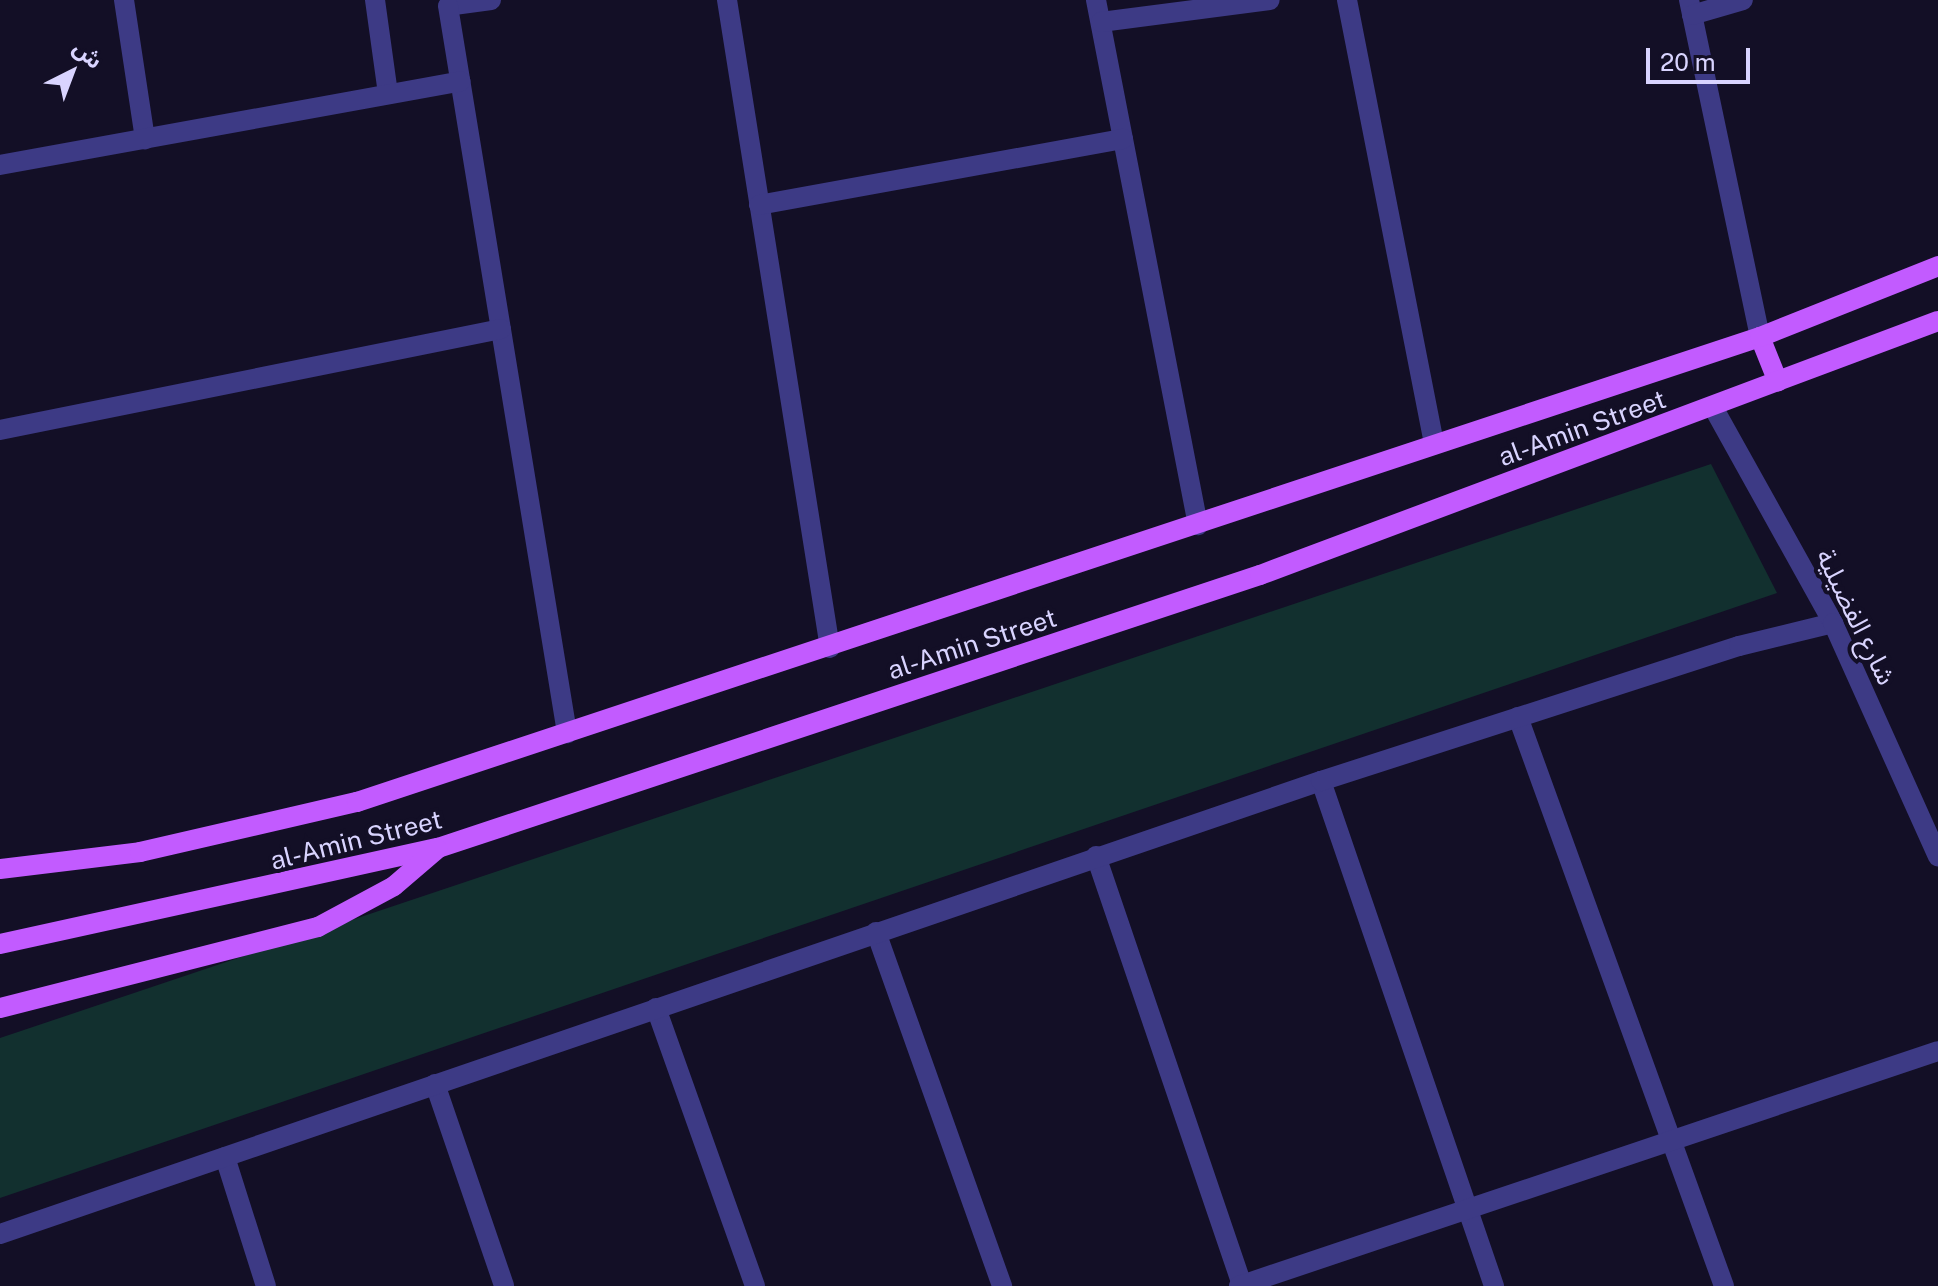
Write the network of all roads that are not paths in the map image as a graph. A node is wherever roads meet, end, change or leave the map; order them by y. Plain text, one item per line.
1 (124, 0) edge
2 (375, 0) edge
3 (491, 0) edge
4 (727, 0) edge
5 (1096, 0) edge
6 (1270, 0) edge
7 (1347, 0) edge
8 (1743, 0) edge
9 (1691, 8) edge
10 (1101, 22) junction
11 (460, 81) junction
12 (388, 94) junction
13 (145, 139) junction
14 (1123, 139) junction
15 (0, 165) edge
16 (759, 205) junction
17 (1938, 266) edge
18 (1938, 321) edge
19 (501, 329) junction
20 (1760, 337) junction
21 (1778, 382) junction
22 (1713, 407) junction
23 (0, 430) edge
24 (1434, 445) junction
25 (1198, 525) junction
26 (1833, 623) junction
27 (830, 648) junction
28 (1518, 717) junction
29 (567, 733) junction
30 (1321, 781) junction
31 (438, 848) junction
32 (1096, 856) junction
33 (1938, 857) edge
34 (0, 869) edge
35 (876, 932) junction
36 (0, 944) edge
37 (0, 1008) edge
38 (656, 1008) junction
39 (1938, 1051) edge
40 (435, 1084) junction
41 (1672, 1141) junction
42 (225, 1157) junction
43 (1465, 1210) junction
44 (0, 1234) edge
45 (266, 1286) edge
46 (504, 1286) edge
47 (755, 1286) edge
48 (1002, 1286) edge
49 (1241, 1286) edge
50 (1494, 1286) edge
51 (1724, 1286) edge

1 - 13 street
2 - 12 street
3 - 11 street
4 - 16 street
5 - 10 street
6 - 10 street
7 - 24 street
8 - 9 street
9 - 20 street
10 - 14 street
11 - 12 street
11 - 19 street
12 - 13 street
13 - 15 street
14 - 16 street
14 - 25 street
16 - 27 street
17 - 20 main road, al-Amin Street
18 - 21 main road, al-Amin Street
19 - 23 street
19 - 29 street
20 - 21 main road
20 - 24 main road, al-Amin Street
21 - 22 main road, al-Amin Street
22 - 26 street, شارع الفضيلية
22 - 31 main road, al-Amin Street
24 - 25 main road, al-Amin Street
25 - 27 main road, al-Amin Street
26 - 28 street
26 - 33 street, شارع الفضيلية
27 - 29 main road, al-Amin Street
28 - 30 street
28 - 41 street
29 - 34 main road, al-Amin Street
30 - 32 street
30 - 43 street
31 - 36 main road, al-Amin Street
31 - 37 main road
32 - 35 street
32 - 49 street
35 - 38 street
35 - 48 street
38 - 40 street
38 - 47 street
39 - 41 street
40 - 42 street
40 - 46 street
41 - 43 street
41 - 51 street
42 - 44 street
42 - 45 street
43 - 49 street
43 - 50 street

